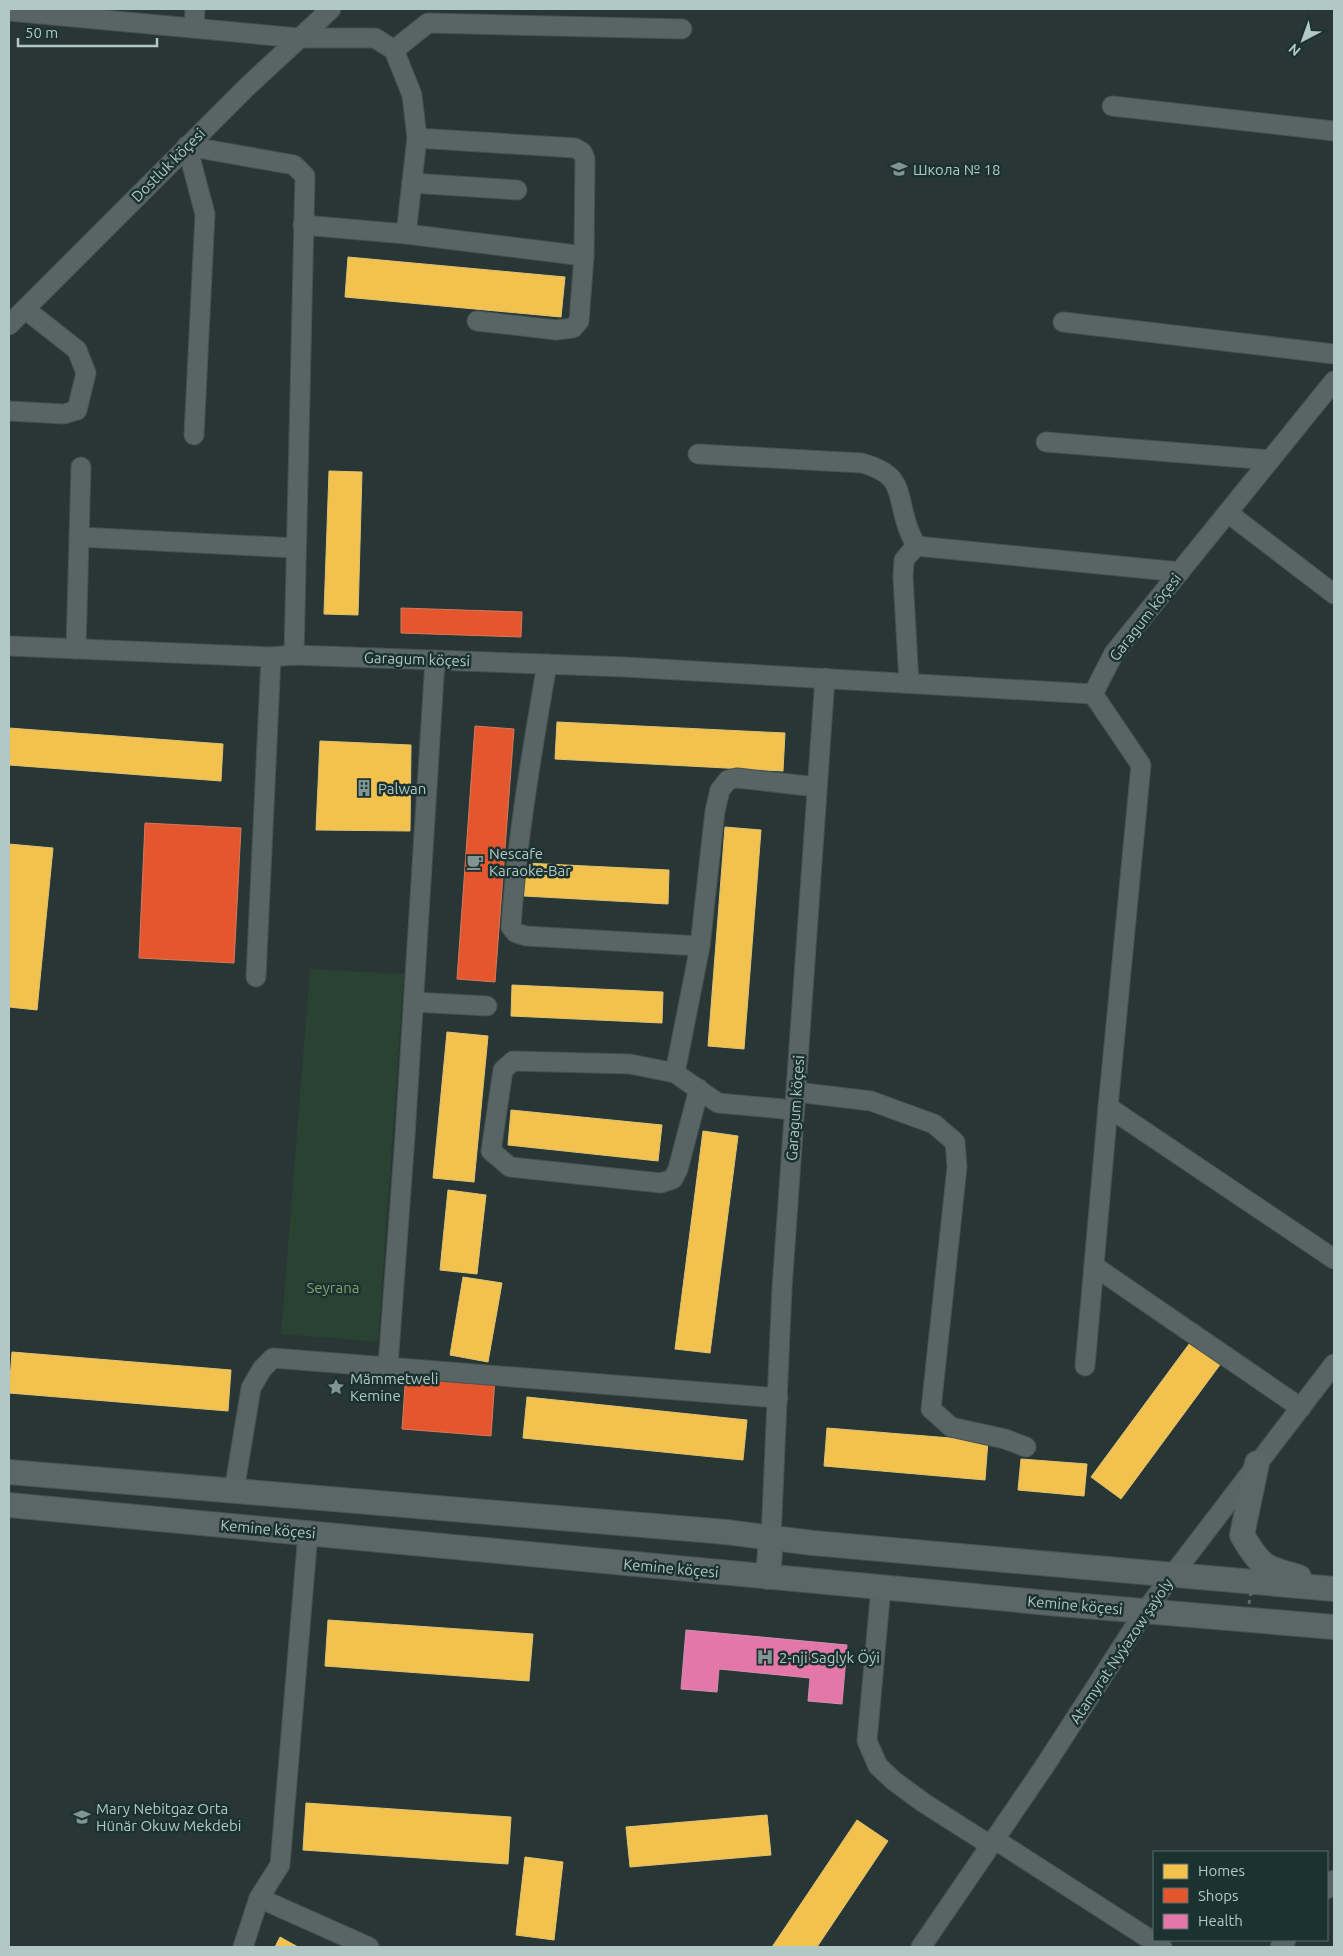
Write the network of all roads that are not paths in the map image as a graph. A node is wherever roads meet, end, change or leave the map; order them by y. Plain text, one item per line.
1 (195, 9) edge
2 (331, 9) edge
3 (9, 11) edge
4 (194, 28) junction
5 (682, 29) dead end
6 (298, 38) junction
7 (394, 50) junction
8 (1112, 106) dead end
9 (1334, 131) edge
10 (417, 138) junction
11 (188, 146) junction
12 (412, 184) junction
13 (517, 190) dead end
14 (303, 225) junction
15 (406, 234) junction
16 (584, 256) junction
17 (25, 309) junction
18 (478, 321) dead end
19 (1063, 322) dead end
20 (9, 325) edge
21 (1334, 354) edge
22 (1334, 381) edge
23 (9, 411) edge
24 (194, 434) dead end
25 (1046, 442) dead end
26 (698, 454) dead end
27 (1270, 460) junction
28 (81, 466) dead end
29 (1228, 513) junction
30 (79, 537) junction
31 (916, 546) junction
32 (296, 548) junction
33 (1180, 572) junction
34 (1334, 592) edge
35 (9, 646) edge
36 (76, 649) junction
37 (294, 655) junction
38 (272, 657) junction
39 (435, 660) junction
40 (548, 664) junction
41 (825, 678) junction
42 (910, 683) junction
43 (1093, 694) junction
44 (817, 787) junction
45 (700, 946) junction
46 (256, 977) dead end
47 (414, 1002) junction
48 (486, 1006) dead end
49 (675, 1073) junction
50 (698, 1089) junction
51 (796, 1092) junction
52 (1108, 1107) junction
53 (794, 1110) junction
54 (1334, 1259) edge
55 (1094, 1266) junction
56 (1334, 1364) edge
57 (388, 1366) junction
58 (1085, 1366) dead end
59 (778, 1398) junction
60 (1301, 1408) junction
61 (1026, 1448) dead end
62 (1257, 1463) junction
63 (9, 1472) edge
64 (234, 1491) junction
65 (308, 1497) junction
66 (9, 1505) edge
67 (308, 1533) junction
68 (771, 1538) junction
69 (1171, 1575) junction
70 (768, 1577) junction
71 (880, 1587) junction
72 (1334, 1589) edge
73 (1145, 1612) junction
74 (1334, 1628) edge
75 (992, 1842) junction
76 (259, 1898) junction
77 (243, 1947) edge
78 (369, 1947) edge
79 (921, 1947) edge
80 (1162, 1947) edge

1 - 4 street
2 - 6 street, Dostluk köçesi
3 - 4 street
4 - 6 street
5 - 7 street
6 - 7 street
6 - 11 street, Dostluk köçesi
7 - 10 street
8 - 9 street
10 - 12 street
10 - 16 street
11 - 14 street
11 - 17 street, Dostluk köçesi
11 - 24 street
12 - 13 street
12 - 15 street
14 - 15 street
14 - 32 street
15 - 16 street
16 - 18 street
17 - 20 street, Dostluk köçesi
17 - 23 street
19 - 21 street
22 - 27 street, Garagum köçesi
25 - 27 street
26 - 31 street
27 - 29 street, Garagum köçesi
28 - 30 street
29 - 33 street, Garagum köçesi
29 - 34 street
30 - 32 street
30 - 36 street
31 - 33 street
31 - 42 street
32 - 37 street
33 - 43 street, Garagum köçesi
35 - 36 street, Garagum köçesi
36 - 38 street, Garagum köçesi
37 - 38 street, Garagum köçesi
37 - 39 street, Garagum köçesi
38 - 46 street
39 - 40 street, Garagum köçesi
39 - 47 street
40 - 41 street, Garagum köçesi
40 - 45 street
41 - 42 street, Garagum köçesi
41 - 44 street, Garagum köçesi
42 - 43 street, Garagum köçesi
43 - 52 street
44 - 45 street
44 - 51 street, Garagum köçesi
45 - 49 street
47 - 48 street
47 - 57 street
49 - 50 street
49 - 50 street
50 - 53 street
51 - 53 street, Garagum köçesi
51 - 61 street
52 - 54 street
52 - 55 street
53 - 59 street, Garagum köçesi
55 - 58 street
55 - 60 street
56 - 60 street, Atamyrat Nyýazow şaýoly
57 - 59 street
57 - 64 street
59 - 68 street, Garagum köçesi
60 - 62 street, Atamyrat Nyýazow şaýoly
62 - 69 street, Atamyrat Nyýazow şaýoly
62 - 72 main road
63 - 64 main road
64 - 65 main road
65 - 67 main road
65 - 68 main road
66 - 67 main road, Kemine köçesi
67 - 70 main road, Kemine köçesi
67 - 76 street
68 - 69 main road
68 - 70 main road
69 - 72 main road
69 - 73 street, Atamyrat Nyýazow şaýoly
70 - 71 main road, Kemine köçesi
71 - 73 main road, Kemine köçesi
71 - 75 street
73 - 74 main road, Kemine köçesi
73 - 75 street, Atamyrat Nyýazow şaýoly
75 - 79 street, Atamyrat Nyýazow şaýoly
75 - 80 street
76 - 77 street
76 - 78 street

